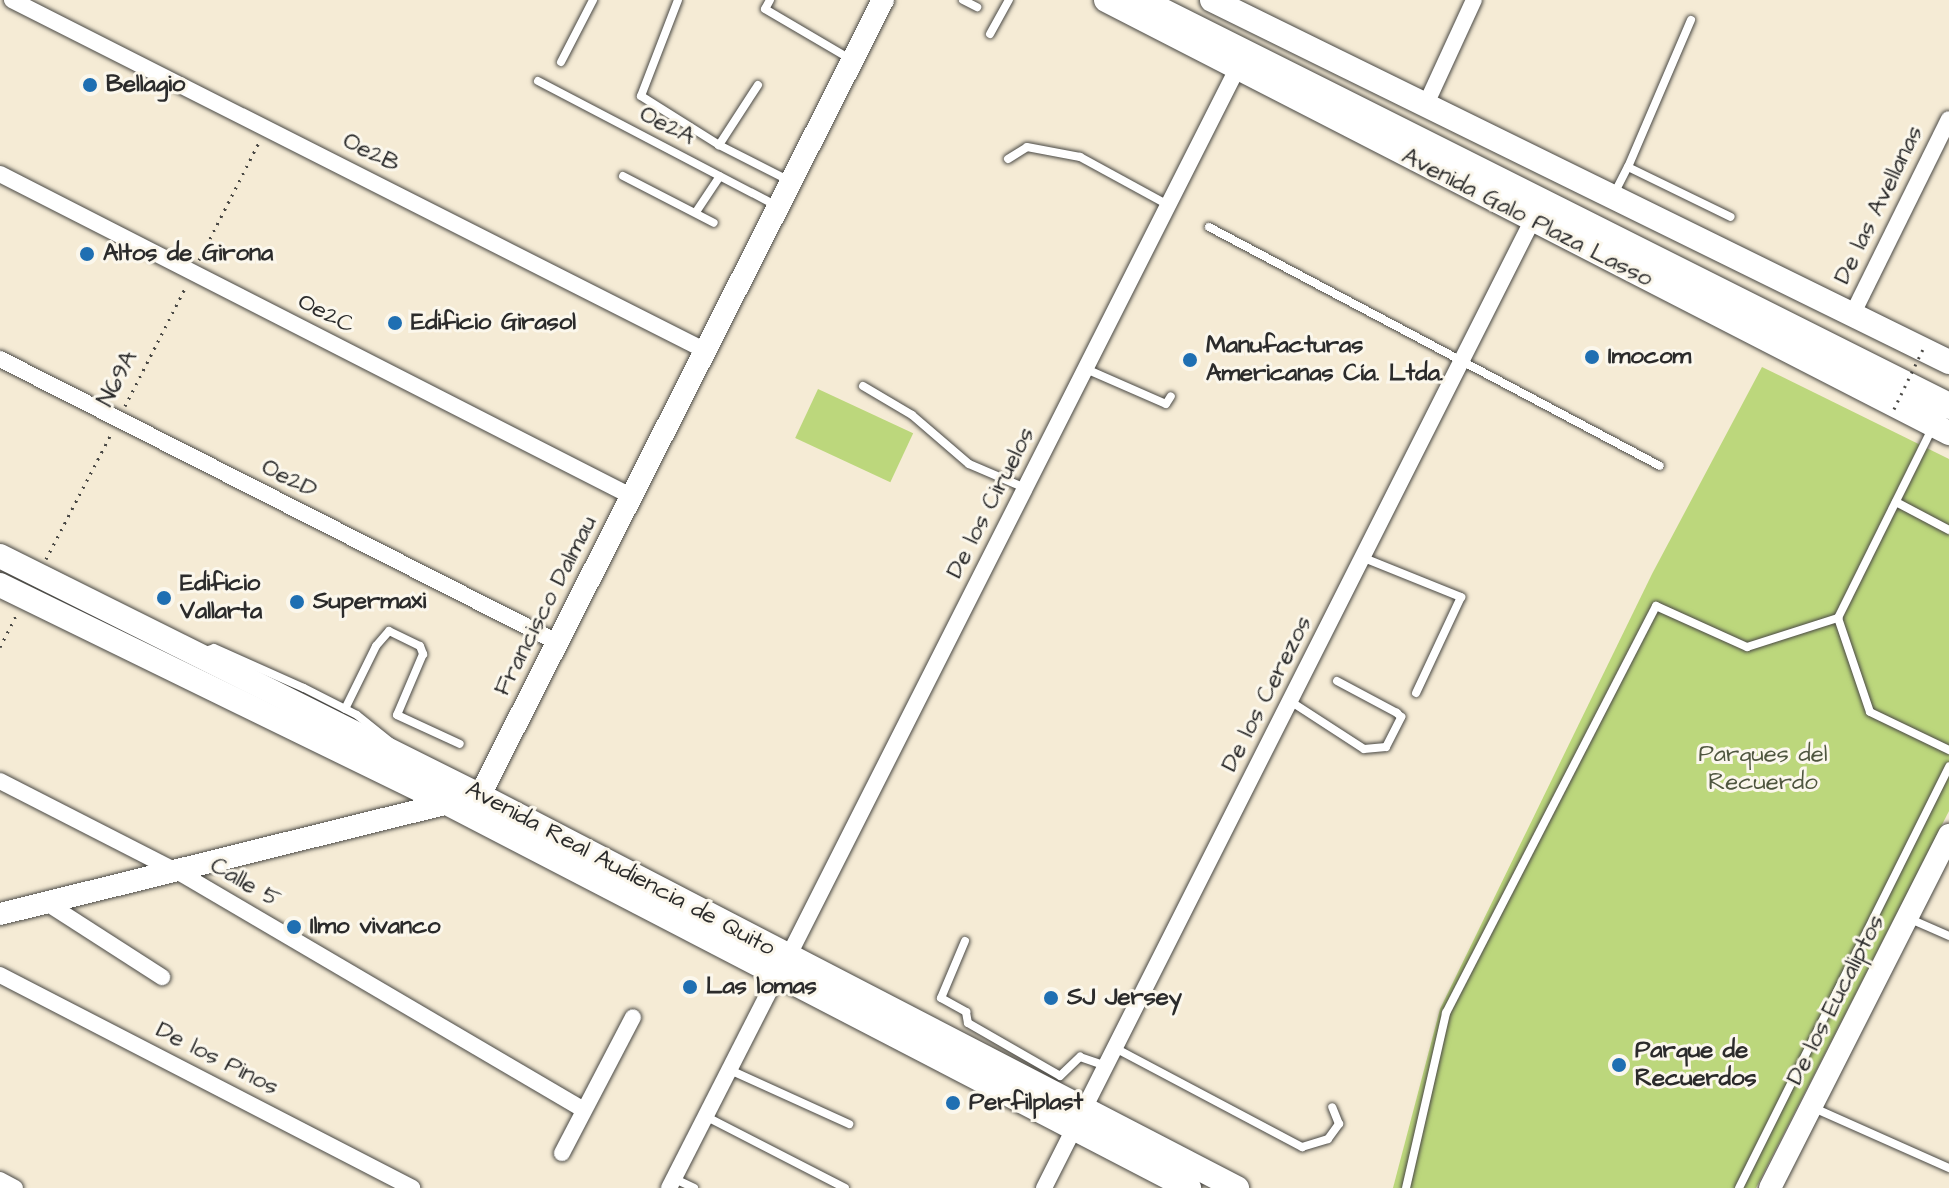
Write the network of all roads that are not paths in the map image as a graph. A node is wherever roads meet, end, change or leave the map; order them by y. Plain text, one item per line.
1 (12, 0) edge
2 (593, 0) edge
3 (678, 0) edge
4 (770, 0) edge
5 (883, 0) edge
6 (963, 0) edge
7 (1009, 0) edge
8 (1106, 0) edge
9 (1140, 0) edge
10 (1171, 0) edge
11 (1212, 0) edge
12 (1474, 0) edge
13 (977, 7) dead end
14 (1691, 20) dead end
15 (990, 34) dead end
16 (852, 60) junction
17 (561, 62) dead end
18 (1237, 69) junction
19 (538, 81) dead end
20 (758, 85) dead end
21 (1427, 102) junction
22 (1949, 119) edge
23 (719, 145) junction
24 (1008, 159) dead end
25 (1628, 167) junction
26 (0, 174) edge
27 (623, 176) dead end
28 (720, 176) junction
29 (791, 182) junction
30 (1613, 194) junction
31 (1168, 205) junction
32 (778, 206) junction
33 (696, 212) junction
34 (1731, 217) dead end
35 (1532, 221) junction
36 (714, 223) dead end
37 (1209, 227) dead end
38 (1853, 313) junction
39 (706, 351) junction
40 (0, 359) edge
41 (1464, 361) junction
42 (1949, 362) edge
43 (1086, 369) junction
44 (863, 386) dead end
45 (1949, 387) edge
46 (1171, 396) dead end
47 (1944, 421) edge
48 (1660, 466) dead end
49 (1025, 488) junction
50 (631, 496) junction
51 (1896, 502) junction
52 (1949, 530) edge
53 (0, 556) edge
54 (1364, 558) junction
55 (0, 585) edge
56 (1838, 618) junction
57 (557, 642) junction
58 (1337, 681) dead end
59 (1416, 693) dead end
60 (303, 697) junction
61 (1290, 701) junction
62 (345, 709) junction
63 (460, 744) dead end
64 (1949, 750) edge
65 (399, 755) junction
66 (1949, 766) edge
67 (0, 781) edge
68 (479, 795) junction
69 (447, 803) junction
70 (1949, 835) edge
71 (180, 873) junction
72 (47, 903) junction
73 (0, 914) edge
74 (1908, 917) junction
75 (1949, 936) edge
76 (965, 941) dead end
77 (783, 967) junction
78 (0, 975) edge
79 (162, 977) dead end
80 (633, 1017) dead end
81 (1115, 1048) junction
82 (1106, 1066) junction
83 (730, 1070) junction
84 (1086, 1105) junction
85 (1332, 1107) dead end
86 (1811, 1107) junction
87 (584, 1110) junction
88 (707, 1117) junction
89 (849, 1124) dead end
90 (1074, 1128) junction
91 (562, 1153) dead end
92 (1949, 1168) edge
93 (0, 1180) edge
94 (672, 1183) edge
95 (15, 1188) edge
96 (412, 1188) edge
97 (694, 1188) edge
98 (845, 1188) edge
99 (1044, 1188) edge
100 (1189, 1188) edge
101 (1237, 1188) edge
102 (1406, 1188) edge
103 (1739, 1188) edge
104 (1770, 1188) edge

1 - 39 street, Oe2B
2 - 17 lane
3 - 23 lane
4 - 16 lane
5 - 16 street, Francisco Dalmau
6 - 13 lane
7 - 15 lane
8 - 18 main road, Avenida Galo Plaza Lasso
9 - 47 main road, Avenida Galo Plaza Lasso
10 - 45 main road, Avenida Galo Plaza Lasso
11 - 21 main road
12 - 21 street
14 - 25 lane
16 - 29 street, Francisco Dalmau
18 - 31 street, De los Ciruelos
18 - 35 main road, Avenida Galo Plaza Lasso
19 - 28 lane, Oe2A
20 - 23 lane
21 - 30 main road
22 - 38 street, De las Avellanas
23 - 29 lane
24 - 31 lane
25 - 30 lane
25 - 34 lane
26 - 50 street, Oe2C
27 - 33 lane
28 - 32 lane, Oe2A
28 - 33 lane
29 - 32 street, Francisco Dalmau
30 - 38 main road
31 - 43 street, De los Ciruelos
32 - 39 street, Francisco Dalmau
33 - 36 lane
35 - 41 street, De los Cerezos
35 - 47 main road, Avenida Galo Plaza Lasso
37 - 41 lane
38 - 42 main road
39 - 50 street, Francisco Dalmau
40 - 57 street, Oe2D
41 - 48 lane
41 - 54 street, De los Cerezos
43 - 46 lane
43 - 49 street, De los Ciruelos
44 - 49 lane
47 - 51 lane
49 - 77 street, De los Ciruelos
50 - 57 street, Francisco Dalmau
51 - 52 lane
51 - 56 lane
53 - 60 main road, Avenida Real Audiencia de Quito
54 - 59 lane
54 - 61 street, De los Cerezos
55 - 69 main road, Avenida Real Audiencia de Quito
56 - 64 lane
56 - 102 lane
57 - 68 street, Francisco Dalmau
58 - 61 lane
60 - 62 lane
60 - 65 main road, Avenida Real Audiencia de Quito
61 - 81 street, De los Cerezos
62 - 63 lane
62 - 65 lane
65 - 68 main road, Avenida Real Audiencia de Quito
66 - 103 lane
67 - 71 street, Calle 5
68 - 69 street
68 - 77 main road, Avenida Real Audiencia de Quito
69 - 71 street
69 - 77 main road, Avenida Real Audiencia de Quito
70 - 74 street, De los Eucaliptos
71 - 72 street
71 - 87 street, Calle 5
72 - 73 street
72 - 79 street
74 - 75 lane
74 - 86 street, De los Eucaliptos
76 - 82 lane
77 - 83 street, De los Ciruelos
77 - 84 main road, Avenida Real Audiencia de Quito
77 - 90 main road, Avenida Real Audiencia de Quito
78 - 96 street, De los Pinos
80 - 87 street
81 - 82 street, De los Cerezos
81 - 85 lane
82 - 84 street, De los Cerezos
83 - 88 street, De los Ciruelos
83 - 89 lane
84 - 90 street, De los Cerezos
84 - 101 main road, Avenida Real Audiencia de Quito
86 - 92 lane
86 - 104 street, De los Eucaliptos
87 - 91 street
88 - 94 street, De los Ciruelos
88 - 98 lane
90 - 99 street, De los Cerezos
90 - 100 main road, Avenida Real Audiencia de Quito
93 - 95 street
94 - 97 lane

